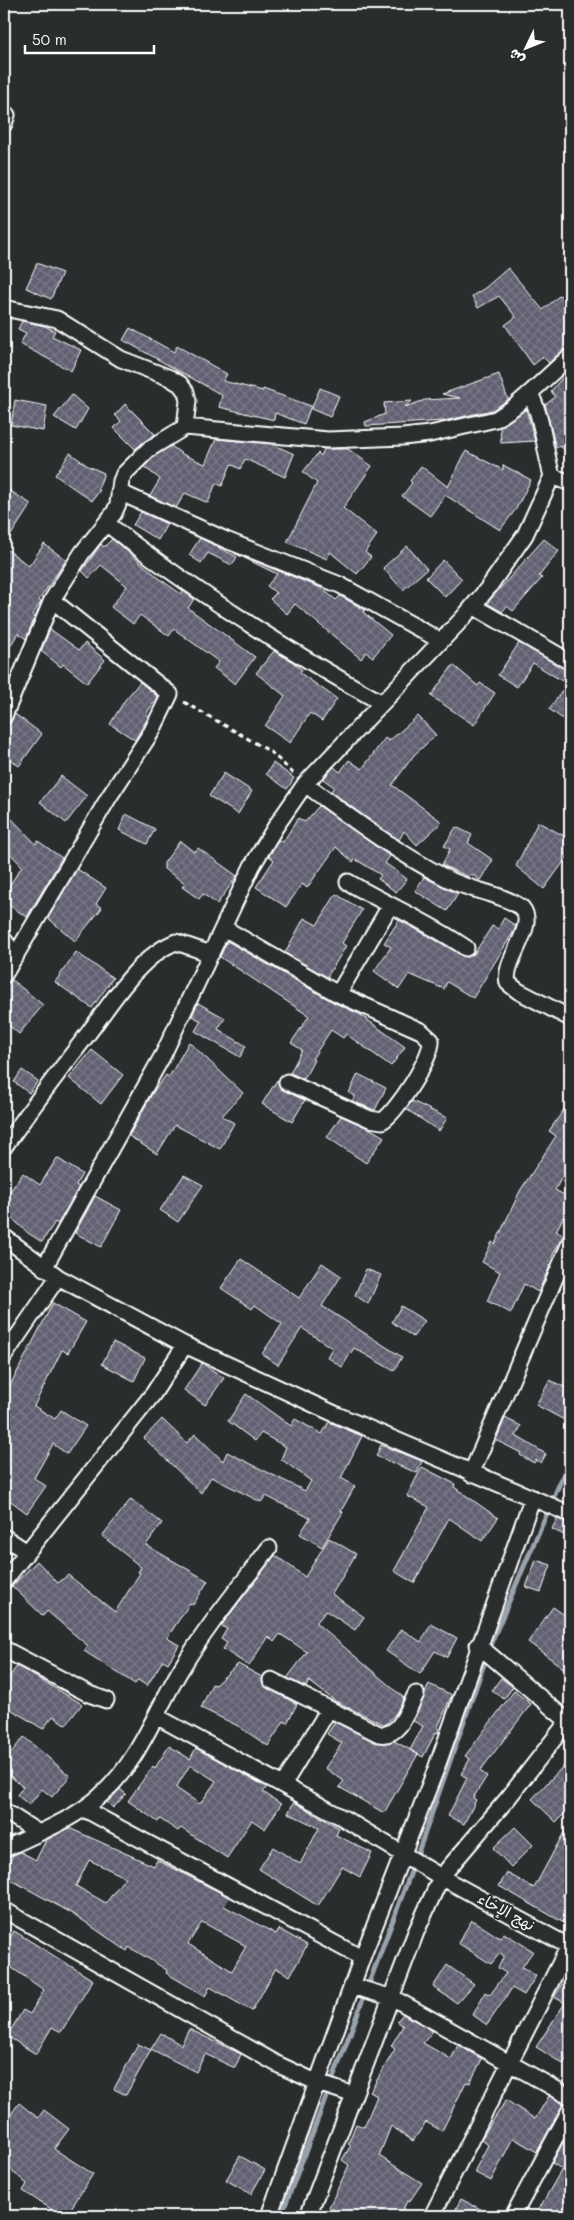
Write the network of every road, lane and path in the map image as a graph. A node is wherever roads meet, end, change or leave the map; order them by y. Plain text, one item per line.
1 (4, 308) edge
2 (570, 356) edge
3 (530, 393) junction
4 (186, 427) junction
5 (552, 476) junction
6 (570, 483) edge
7 (119, 492) junction
8 (106, 523) junction
9 (52, 600) junction
10 (473, 606) junction
11 (441, 641) junction
12 (570, 662) edge
13 (170, 694) junction
14 (382, 703) junction
15 (4, 716) edge
16 (305, 784) junction
17 (348, 882) dead end
18 (390, 906) junction
19 (224, 928) junction
20 (4, 940) edge
21 (466, 948) dead end
22 (211, 954) junction
23 (16, 956) junction
24 (4, 975) edge
25 (338, 994) junction
26 (570, 1018) edge
27 (287, 1082) dead end
28 (4, 1147) edge
29 (4, 1237) edge
30 (570, 1242) edge
31 (44, 1268) junction
32 (58, 1277) junction
33 (185, 1345) junction
34 (4, 1356) edge
35 (471, 1474) junction
36 (533, 1499) junction
37 (563, 1511) edge
38 (4, 1537) edge
39 (268, 1548) dead end
40 (27, 1552) junction
41 (4, 1581) edge
42 (478, 1646) junction
43 (4, 1649) edge
44 (272, 1680) dead end
45 (416, 1694) dead end
46 (106, 1700) dead end
47 (329, 1709) junction
48 (156, 1716) junction
49 (569, 1722) edge
50 (282, 1785) junction
51 (84, 1809) junction
52 (4, 1810) edge
53 (39, 1833) junction
54 (4, 1849) edge
55 (402, 1853) junction
56 (441, 1877) junction
57 (4, 1910) edge
58 (570, 1946) edge
59 (362, 1958) junction
60 (352, 1986) junction
61 (393, 1998) junction
62 (512, 2064) junction
63 (318, 2083) junction
64 (354, 2095) junction
65 (570, 2096) edge
66 (570, 2110) edge
67 (269, 2216) edge
68 (308, 2216) edge
69 (432, 2216) edge
70 (514, 2216) edge

1 - 4 street
2 - 3 street
3 - 4 street
3 - 5 street
4 - 7 street
5 - 6 street
5 - 10 street
7 - 8 street
7 - 11 street
8 - 9 street
8 - 14 street
9 - 13 street
9 - 15 street
10 - 11 street
10 - 12 street
11 - 14 street
13 - 16 path
13 - 23 street
14 - 16 street
16 - 19 street
16 - 26 street
17 - 18 street
18 - 21 street
18 - 25 street
19 - 22 street
19 - 25 street
20 - 23 street
22 - 28 street
22 - 31 street
23 - 24 street
25 - 27 street
29 - 31 street
30 - 35 street
31 - 32 street
32 - 33 street
32 - 34 street
33 - 35 street
33 - 40 street
35 - 36 street
36 - 37 street
36 - 42 street
38 - 40 street
39 - 48 street
40 - 41 street
42 - 49 street
42 - 55 street
43 - 46 street
44 - 47 street
45 - 47 street
47 - 50 street
48 - 50 street, نهج الإخاء
48 - 51 street
49 - 56 street
50 - 55 street, نهج الإخاء
51 - 53 street
51 - 59 street
52 - 53 street
53 - 54 street
55 - 56 street, نهج الإخاء
55 - 59 street
56 - 58 street, نهج الإخاء
56 - 61 street
57 - 63 street
58 - 62 street
59 - 60 street
60 - 61 street
60 - 63 street
61 - 62 street
61 - 64 street
62 - 65 street
62 - 69 street
63 - 64 street
63 - 67 street
64 - 68 street
66 - 70 street

